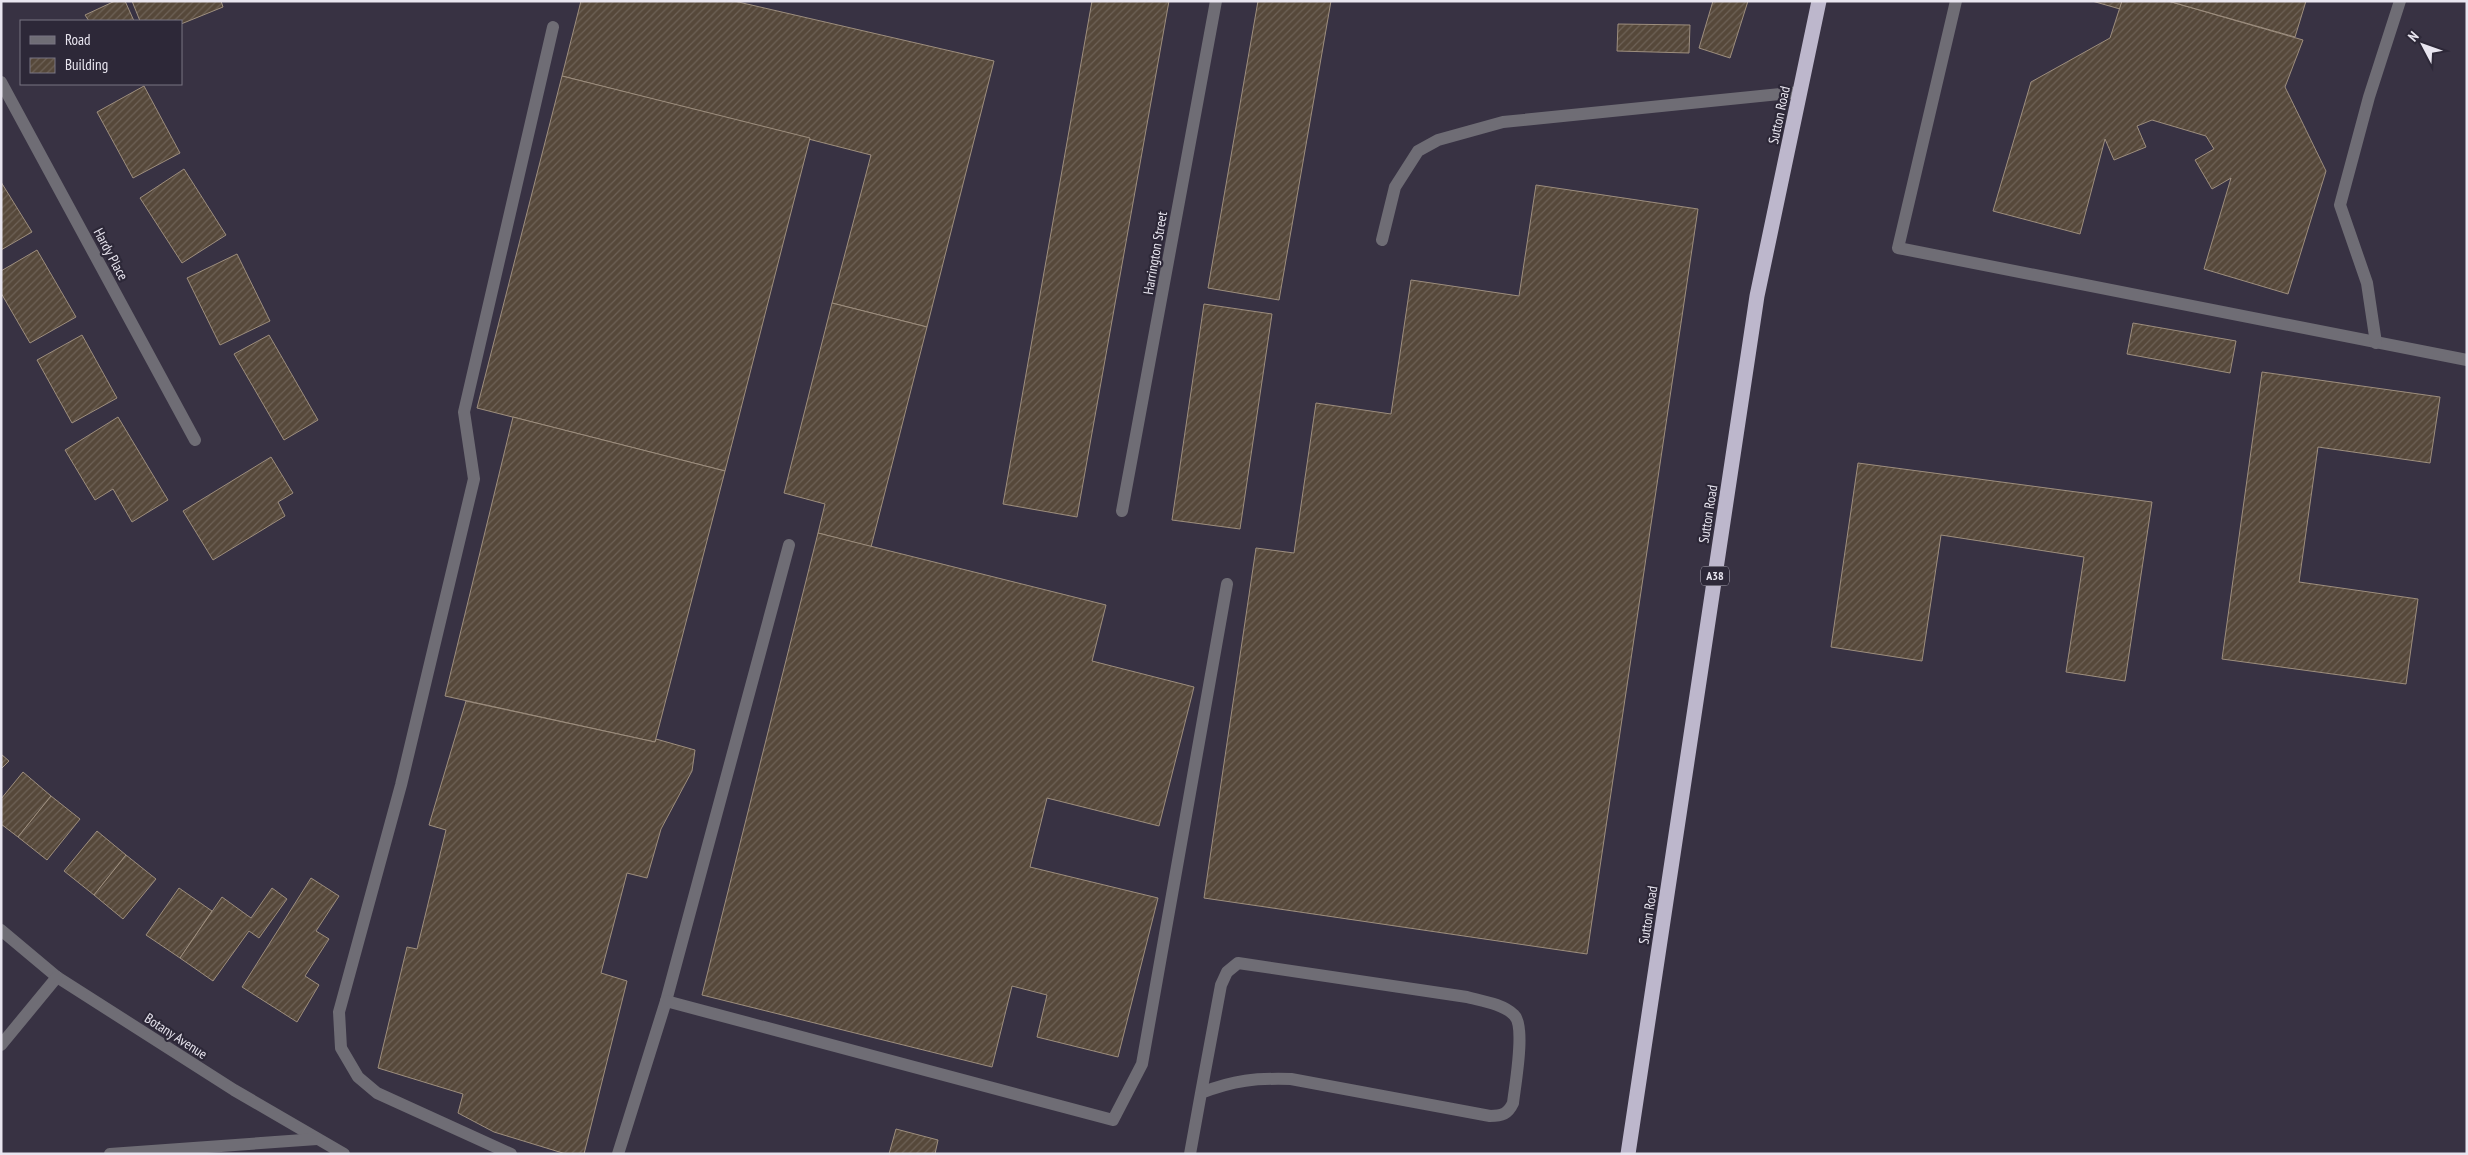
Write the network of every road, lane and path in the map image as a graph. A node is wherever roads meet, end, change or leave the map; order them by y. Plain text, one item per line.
1 (1216, 1) edge
2 (1819, 1) edge
3 (1956, 1) edge
4 (2400, 1) edge
5 (553, 27) dead end
6 (1, 82) edge
7 (1800, 92) junction
8 (1382, 240) dead end
9 (2376, 343) junction
10 (2467, 360) edge
11 (195, 440) dead end
12 (1122, 511) dead end
13 (789, 545) dead end
14 (1227, 584) dead end
15 (1, 930) edge
16 (57, 977) junction
17 (666, 1001) junction
18 (1, 1045) edge
19 (1201, 1093) junction
20 (318, 1138) junction
21 (110, 1154) edge
22 (344, 1154) edge
23 (511, 1154) edge
24 (618, 1154) edge
25 (1190, 1154) edge
26 (1628, 1154) edge

1 - 12 street, Harrington Street
2 - 7 highway, Sutton Road / A38
3 - 9 street
4 - 9 street
5 - 23 street
6 - 11 street, Hardy Place
7 - 8 street
7 - 26 highway, Sutton Road / A38
9 - 10 street
13 - 17 street
14 - 17 street
15 - 16 street, Botany Avenue
16 - 18 street
16 - 20 street, Botany Avenue
17 - 24 street
19 - 19 street
19 - 25 street
20 - 21 street
20 - 22 street, Botany Avenue

